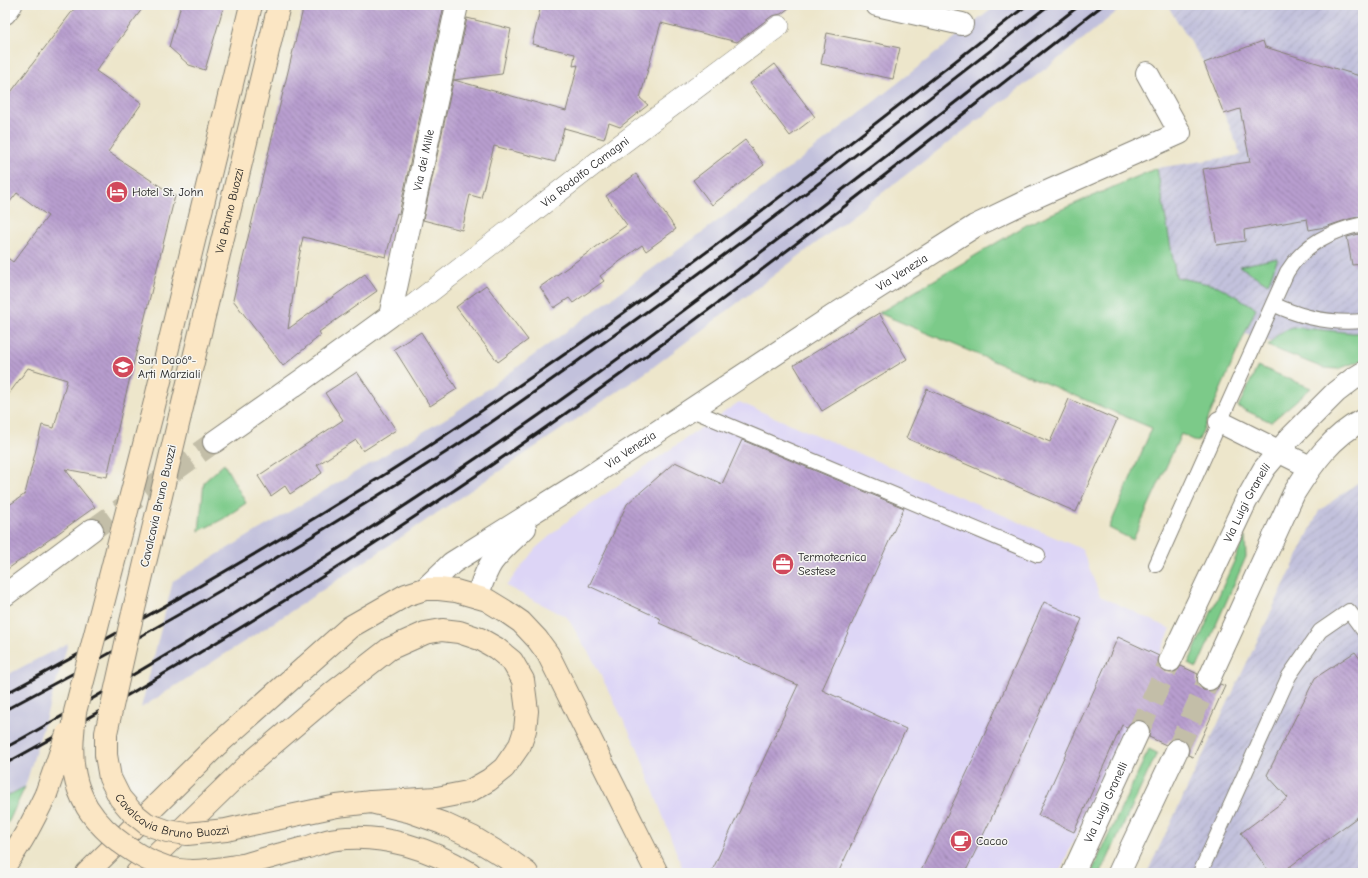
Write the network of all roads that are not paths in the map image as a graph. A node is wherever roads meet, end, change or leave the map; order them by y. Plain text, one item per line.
1 (11, 5) edge
2 (252, 5) edge
3 (278, 5) edge
4 (457, 5) edge
5 (877, 5) edge
6 (5, 13) edge
7 (962, 24) dead end
8 (779, 26) dead end
9 (1148, 73) dead end
10 (1363, 224) edge
11 (1272, 304) junction
12 (390, 316) junction
13 (1363, 321) edge
14 (1363, 373) edge
15 (692, 410) junction
16 (180, 416) joint
17 (1363, 420) edge
18 (1220, 422) junction
19 (214, 442) tunnel mouth
20 (1279, 450) junction
21 (1310, 467) junction
22 (584, 481) junction
23 (92, 530) tunnel mouth
24 (1038, 555) dead end
25 (1156, 565) dead end
26 (425, 589) junction
27 (5, 595) edge
28 (477, 597) junction
29 (1363, 630) edge
30 (1170, 661) tunnel mouth
31 (1209, 679) tunnel mouth
32 (75, 712) junction
33 (1138, 732) tunnel mouth
34 (1177, 750) tunnel mouth
35 (371, 802) junction
36 (5, 865) edge
37 (87, 873) edge
38 (137, 873) edge
39 (470, 873) edge
40 (527, 873) edge
41 (657, 873) edge
42 (1073, 873) edge
43 (1118, 873) edge
44 (1200, 873) edge

1 - 6 street
2 - 32 main road, bridge
3 - 16 main road, Via Bruno Buozzi
4 - 12 street, Via dei Mille
5 - 7 street
8 - 12 street, Via Rodolfo Camagni
9 - 15 street, Via Venezia
10 - 11 lane
11 - 13 lane
11 - 18 lane
12 - 19 street
14 - 20 street, Via Luigi Granelli
15 - 22 street, Via Venezia
15 - 24 lane
16 - 35 main road, Cavalcavia Bruno Buozzi, bridge
17 - 21 street
18 - 20 street
18 - 25 lane
20 - 21 street
20 - 30 street, Via Luigi Granelli
21 - 31 street
22 - 26 street, Via Venezia
22 - 28 street, Via Venezia
23 - 27 street
26 - 28 main road
26 - 37 main road
28 - 41 main road
29 - 44 lane
32 - 36 main road, bridge
32 - 39 main road, bridge
33 - 42 street, Via Luigi Granelli
34 - 43 street
35 - 38 main road
35 - 40 main road, Cavalcavia Bruno Buozzi

